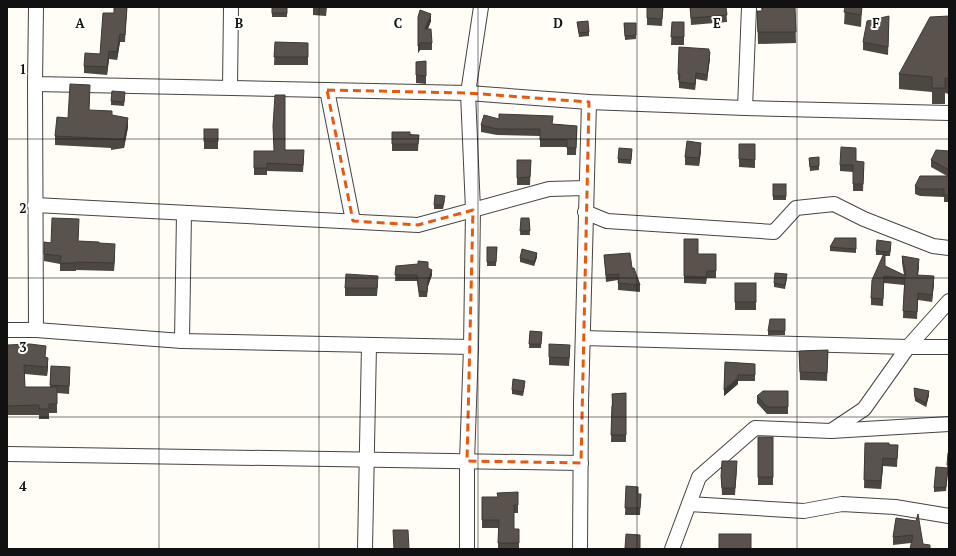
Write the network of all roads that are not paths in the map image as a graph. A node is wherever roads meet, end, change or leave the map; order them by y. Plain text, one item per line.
1 (36, 7) edge
2 (231, 7) edge
3 (481, 7) edge
4 (749, 7) edge
5 (35, 84) junction
6 (230, 87) junction
7 (327, 90) junction
8 (468, 93) junction
9 (589, 102) junction
10 (745, 108) junction
11 (949, 113) edge
12 (586, 188) junction
13 (35, 205) junction
14 (473, 210) junction
15 (586, 212) junction
16 (184, 213) junction
17 (353, 222) junction
18 (949, 248) edge
19 (949, 301) edge
20 (7, 330) edge
21 (36, 330) junction
22 (583, 338) junction
23 (182, 341) junction
24 (369, 345) junction
25 (471, 347) junction
26 (908, 347) junction
27 (949, 347) edge
28 (949, 424) edge
29 (831, 431) junction
30 (7, 454) edge
31 (368, 460) junction
32 (467, 461) junction
33 (581, 463) junction
34 (689, 504) junction
35 (949, 516) edge
36 (365, 549) edge
37 (467, 549) edge
38 (580, 549) edge
39 (672, 549) edge

1 - 5 street
2 - 6 street
3 - 8 street
4 - 10 street
5 - 6 street
5 - 13 street
6 - 7 street
7 - 8 street
7 - 17 street
8 - 9 street
8 - 14 street
9 - 10 street
9 - 12 street
10 - 11 street
12 - 14 street
12 - 15 street
13 - 16 street
13 - 21 street
14 - 17 street
14 - 25 street
15 - 18 street
15 - 22 street
16 - 17 street
16 - 23 street
19 - 26 street
20 - 21 street
21 - 23 street
22 - 26 street
22 - 33 street
23 - 24 street
24 - 25 street
24 - 31 street
25 - 32 street
26 - 27 street
26 - 29 street
28 - 29 street
29 - 34 street
30 - 31 street
31 - 32 street
31 - 36 street
32 - 33 street
32 - 37 street
33 - 38 street
34 - 35 street
34 - 39 street

